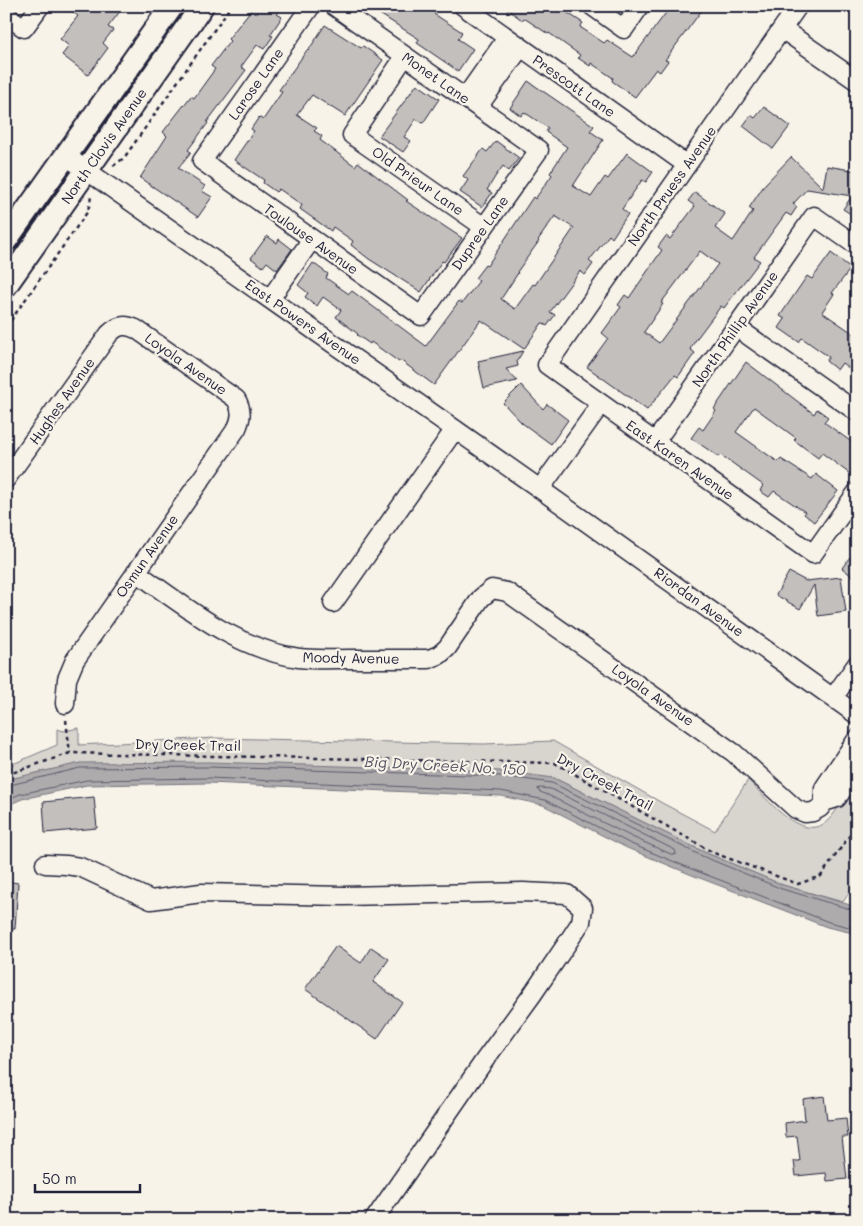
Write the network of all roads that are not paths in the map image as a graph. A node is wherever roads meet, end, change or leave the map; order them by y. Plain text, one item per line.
1 (40, 6) edge
2 (202, 6) edge
3 (311, 6) edge
4 (334, 6) edge
5 (463, 6) edge
6 (592, 6) edge
7 (640, 6) edge
8 (798, 6) edge
9 (167, 8) edge
10 (6, 15) edge
11 (782, 28) junction
12 (514, 43) junction
13 (405, 56) junction
14 (857, 81) edge
15 (472, 103) junction
16 (539, 150) joint
17 (66, 156) junction
18 (202, 161) joint
19 (687, 165) junction
20 (87, 171) junction
21 (484, 227) junction
22 (312, 239) junction
23 (6, 240) edge
24 (857, 246) edge
25 (6, 285) edge
26 (270, 299) junction
27 (421, 316) joint
28 (121, 325) joint
29 (736, 327) junction
30 (546, 365) joint
31 (601, 404) junction
32 (857, 412) edge
33 (241, 413) joint
34 (455, 429) junction
35 (655, 442) junction
36 (6, 479) edge
37 (540, 489) junction
38 (857, 492) edge
39 (136, 572) junction
40 (492, 589) joint
41 (333, 603) dead end
42 (857, 664) edge
43 (833, 698) junction
44 (65, 704) road end
45 (857, 714) edge
46 (857, 739) edge
47 (850, 773) edge
48 (45, 864) dead end
49 (374, 1220) edge

1 - 10 street
2 - 20 main road, North Clovis Avenue
3 - 18 street, Larose Lane
4 - 13 street, Monet Lane
5 - 12 street, Prescott Lane
6 - 7 street
8 - 11 street, North Pruess Avenue
9 - 17 main road, North Clovis Avenue
11 - 14 street
11 - 19 street, North Pruess Avenue
12 - 15 street
12 - 19 street, Prescott Lane
13 - 15 street, Monet Lane
13 - 21 street, Old Prieur Lane
15 - 16 street, Monet Lane
16 - 21 street, Dupree Lane
17 - 20 street, East Powers Avenue
17 - 23 main road, North Clovis Avenue
18 - 22 street, Toulouse Avenue
19 - 30 street, North Pruess Avenue
20 - 25 main road, North Clovis Avenue
20 - 26 street, East Powers Avenue
21 - 27 street, Dupree Lane
22 - 26 street
22 - 27 street, Toulouse Avenue
24 - 29 street, North Phillip Avenue
26 - 34 street, East Powers Avenue
28 - 33 street, Loyola Avenue
28 - 36 street, Hughes Avenue
29 - 32 street
29 - 35 street, North Phillip Avenue
30 - 31 street, East Karen Avenue
31 - 35 street, East Karen Avenue
31 - 37 street
33 - 39 street, Osmun Avenue
34 - 37 street, East Powers Avenue
34 - 41 street
35 - 38 street, East Karen Avenue
37 - 43 street, Riordan Avenue
39 - 40 street, Moody Avenue
39 - 44 street, Osmun Avenue
40 - 47 street, Loyola Avenue
42 - 43 street
43 - 45 street, Riordan Avenue
46 - 47 street
48 - 49 street

